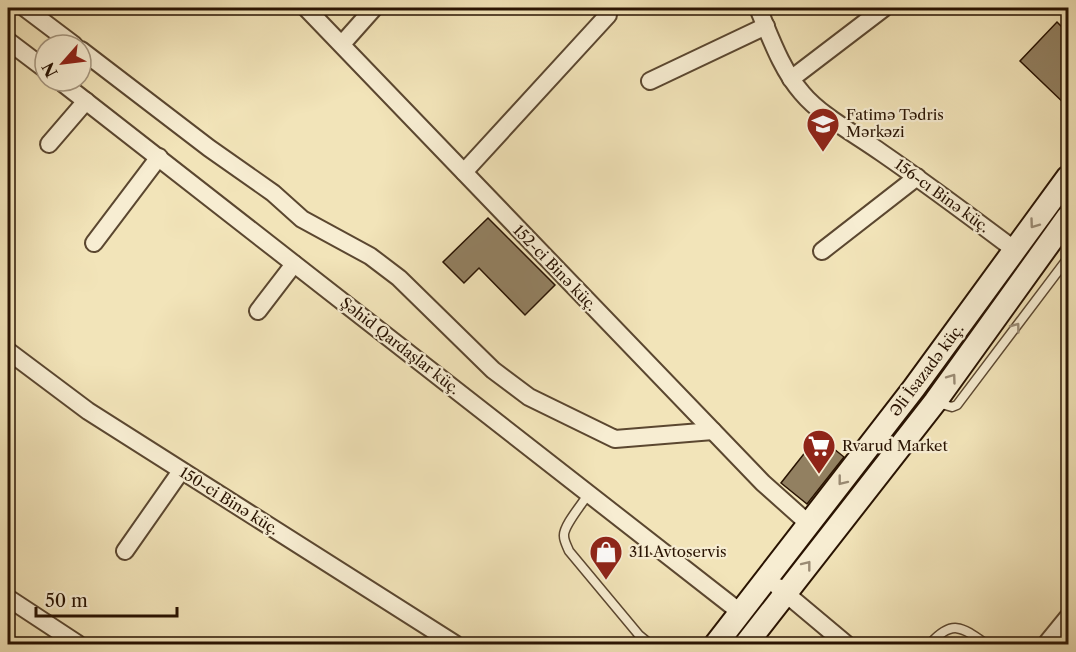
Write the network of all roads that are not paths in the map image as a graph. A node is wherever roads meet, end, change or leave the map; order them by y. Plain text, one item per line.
1 (25, 8) edge
2 (306, 8) edge
3 (374, 8) edge
4 (758, 8) edge
5 (884, 8) edge
6 (608, 15) dead end
7 (766, 26) junction
8 (58, 33) edge
9 (8, 41) edge
10 (342, 44) junction
11 (93, 59) edge
12 (33, 60) edge
13 (791, 79) junction
14 (650, 81) dead end
15 (76, 93) edge
16 (86, 101) junction
17 (49, 144) dead end
18 (159, 157) junction
19 (464, 172) junction
20 (917, 177) junction
21 (1068, 177) edge
22 (1068, 217) edge
23 (94, 243) dead end
24 (822, 250) dead end
25 (1015, 250) junction
26 (1068, 258) edge
27 (294, 264) junction
28 (258, 311) dead end
29 (8, 351) edge
30 (935, 402) junction
31 (713, 431) junction
32 (181, 471) junction
33 (589, 493) junction
34 (809, 524) junction
35 (125, 550) dead end
36 (767, 578) junction
37 (786, 593) junction
38 (8, 598) edge
39 (740, 612) junction
40 (1068, 617) edge
41 (752, 636) edge
42 (78, 645) edge
43 (455, 645) edge
44 (650, 645) edge
45 (716, 645) edge
46 (846, 645) edge
47 (930, 645) edge
48 (986, 645) edge
49 (1046, 645) edge

1 - 8 street
2 - 10 street, 152-ci Binə küç.
3 - 10 street
4 - 7 street, 156-cı Binə küç.
5 - 13 street
6 - 19 street
7 - 13 street, 156-cı Binə küç.
7 - 14 street
9 - 12 street
10 - 19 street, 152-ci Binə küç.
11 - 31 street
13 - 20 street, 156-cı Binə küç.
15 - 16 street, Şəhid Qardaşlar küç.
16 - 17 street
16 - 18 street, Şəhid Qardaşlar küç.
18 - 23 street
18 - 27 street, Şəhid Qardaşlar küç.
19 - 31 street, 152-ci Binə küç.
20 - 24 street
20 - 25 street, 156-cı Binə küç.
21 -> 25 main road, Əli İsazadə küç.
30 -> 22 main road, Əli İsazadə küç.
25 -> 34 main road, Əli İsazadə küç.
30 -> 26 lane
27 - 28 street
27 - 33 street, Şəhid Qardaşlar küç.
29 - 32 street, 150-ci Binə küç.
37 -> 30 main road, Əli İsazadə küç.
31 - 34 street, 152-ci Binə küç.
32 - 35 street
32 - 43 street, 150-ci Binə küç.
33 - 39 street, Şəhid Qardaşlar küç.
33 - 44 lane
34 - 36 main road, Əli İsazadə küç.
36 - 37 street
36 - 39 main road, Əli İsazadə küç.
37 - 41 main road, Əli İsazadə küç.
37 - 46 street
38 - 42 street
39 - 41 main road
39 - 45 main road, Əli İsazadə küç.
40 - 49 street
47 - 48 lane

